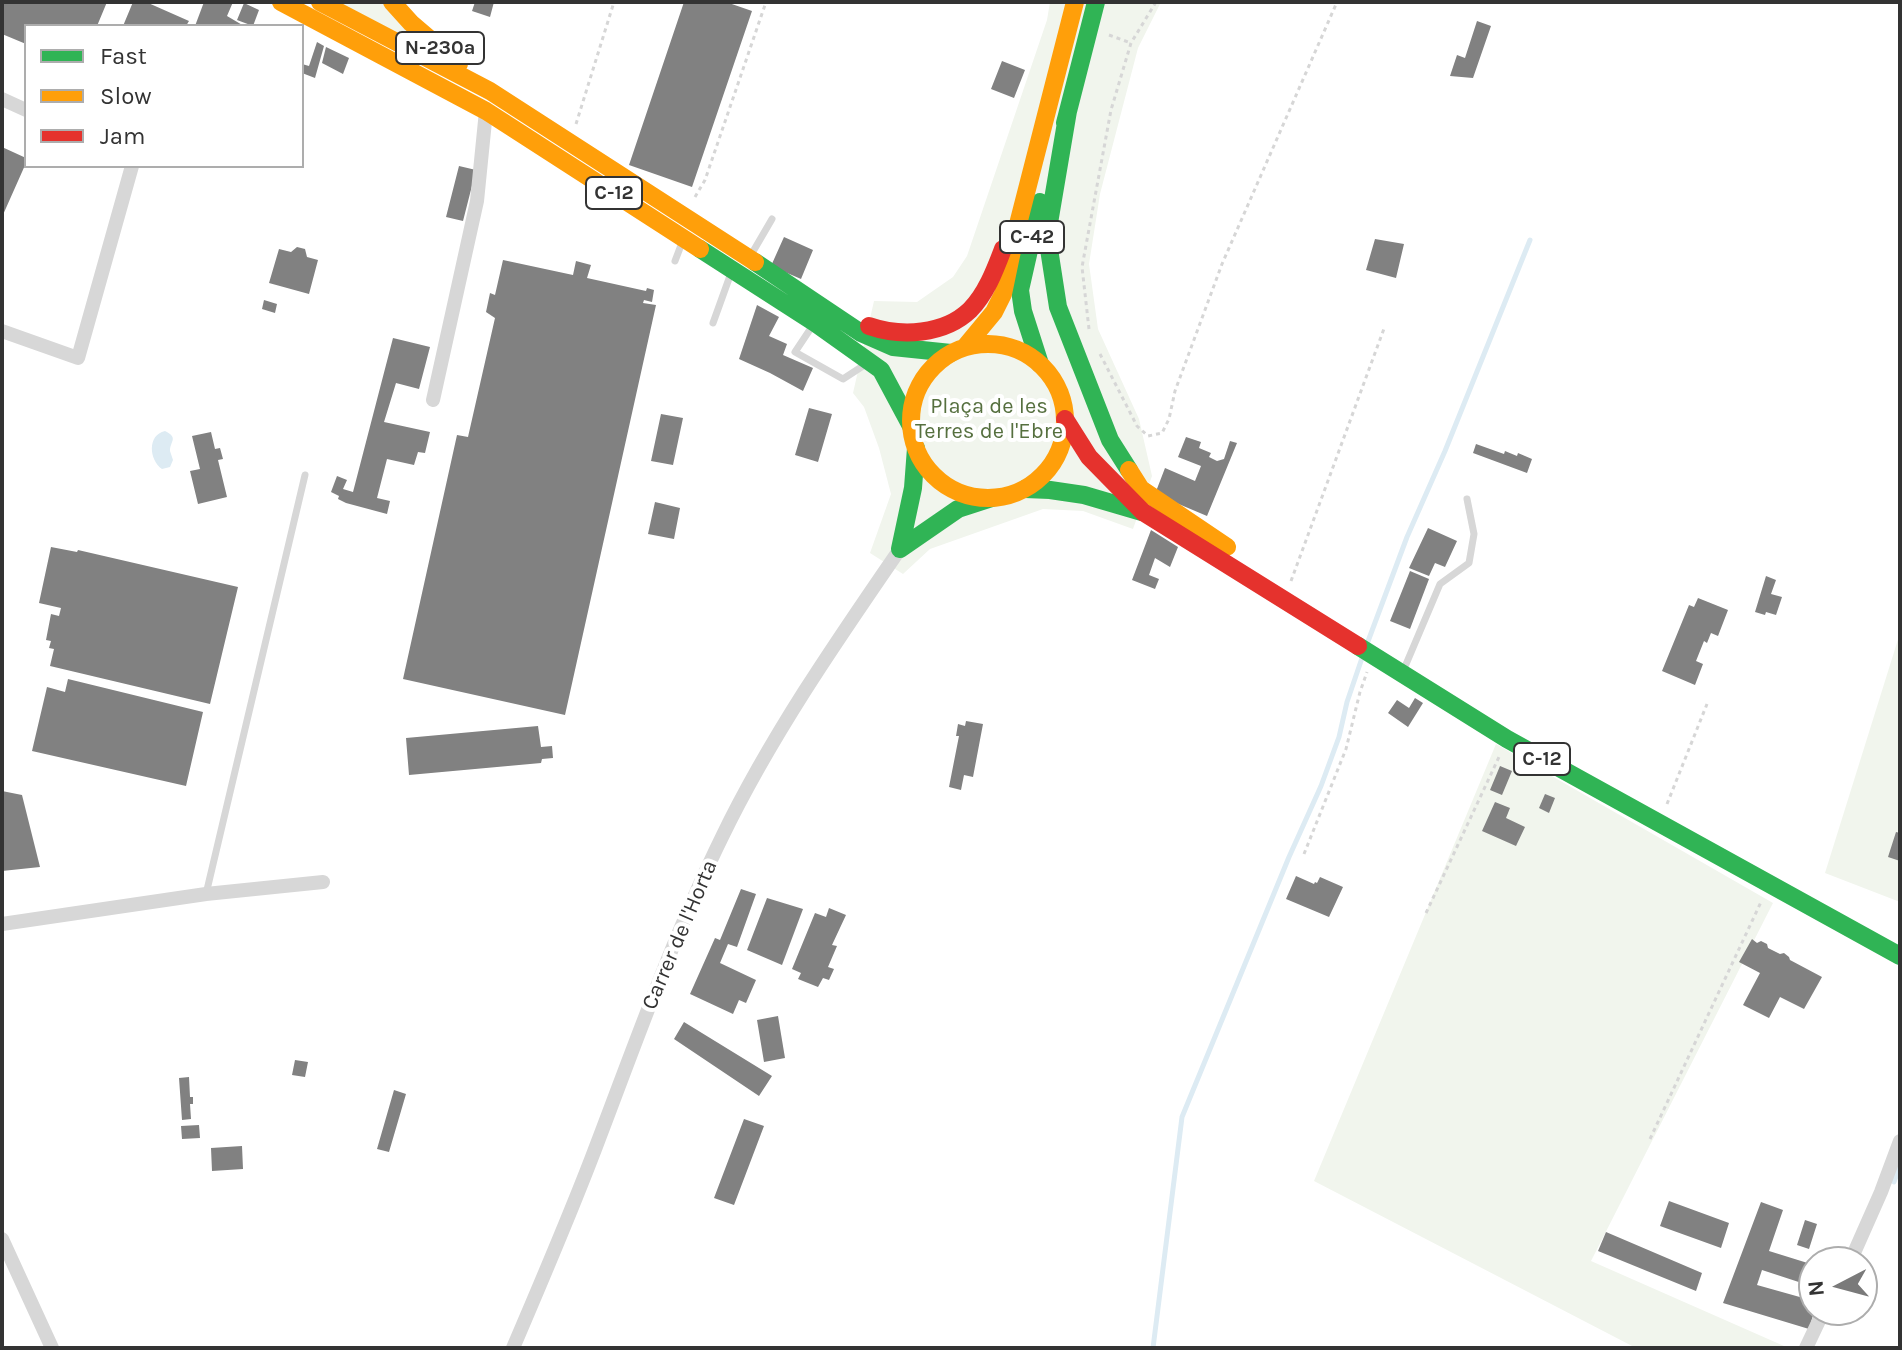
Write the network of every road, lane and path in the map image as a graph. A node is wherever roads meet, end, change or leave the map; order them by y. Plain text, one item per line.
1 (281, 2) edge
2 (320, 2) edge
3 (392, 2) edge
4 (614, 2) edge
5 (766, 2) edge
6 (1075, 2) edge
7 (1096, 2) edge
8 (1156, 2) edge
9 (1337, 2) edge
10 (1090, 28) junction
11 (1131, 43) junction
12 (490, 91) junction
13 (2, 99) edge
14 (24, 109) edge
15 (486, 111) junction
16 (1068, 111) junction
17 (570, 143) junction
18 (131, 168) edge
19 (684, 215) junction
20 (772, 219) dead end
21 (1016, 232) junction
22 (683, 238) junction
23 (749, 258) junction
24 (675, 261) dead end
25 (732, 270) junction
26 (813, 301) junction
27 (713, 323) dead end
28 (815, 323) junction
29 (1385, 326) dead end
30 (2, 331) edge
31 (1092, 337) dead end
32 (1095, 345) dead end
33 (958, 350) junction
34 (870, 361) junction
35 (1040, 364) junction
36 (433, 400) dead end
37 (1065, 419) junction
38 (911, 426) junction
39 (916, 448) junction
40 (305, 475) dead end
41 (1025, 489) junction
42 (992, 498) junction
43 (1467, 499) dead end
44 (1143, 512) junction
45 (900, 549) junction
46 (1264, 587) junction
47 (1284, 599) junction
48 (1373, 655) junction
49 (1411, 682) junction
50 (1707, 704) dead end
51 (1507, 739) junction
52 (1659, 824) junction
53 (1304, 854) dead end
54 (323, 882) dead end
55 (1769, 884) junction
56 (206, 894) junction
57 (1426, 913) dead end
58 (2, 924) edge
59 (1900, 956) edge
60 (1650, 1139) dead end
61 (1900, 1141) edge
62 (2, 1239) edge
63 (1857, 1246) edge
64 (1816, 1326) edge
65 (52, 1348) edge
66 (513, 1348) edge
67 (1806, 1348) edge

1 - 15 main road, C-12
2 - 12 main road, C-12
3 - 12 main road, N-230a
4 - 17 path
5 - 19 path
6 - 21 main road, C-42
7 - 10 main road, C-42
8 - 11 path
9 - 32 path
10 - 11 path
10 - 16 main road, C-42
11 - 31 path
12 - 17 main road, C-12
13 - 14 street
15 - 22 main road, C-12
15 - 36 street
16 - 35 main road, C-42
16 - 46 main road
17 - 19 main road, C-12
18 - 30 street
19 - 23 main road, C-12
20 - 23 lane
21 - 26 main road
21 - 33 main road, C-42
22 - 24 lane
22 - 25 main road, C-12
23 - 26 main road, C-12
25 - 27 lane
25 - 28 main road, C-12
26 - 33 main road, C-12
28 - 34 main road, C-12
28 - 34 lane
29 - 47 path
33 - 35 main road, C-12
33 - 38 main road, C-12
34 - 38 main road, C-12
35 - 37 main road, C-12
37 - 41 main road, C-12
37 - 44 main road, C-12
38 - 39 main road, C-12
39 - 42 main road, C-12
39 - 45 main road
40 - 56 lane
41 - 42 main road, C-12
41 - 44 main road, C-12
42 - 45 main road
43 - 49 lane
44 - 46 main road, C-12
45 - 66 street, Carrer de l'Horta
46 - 47 main road, C-12
47 - 48 main road, C-12
48 - 49 main road, C-12
48 - 53 path
49 - 51 main road, C-12
50 - 52 path
51 - 52 main road, C-12
51 - 57 path
52 - 55 main road, C-12
54 - 56 street
55 - 59 main road, C-12
55 - 60 path
56 - 58 street
61 - 63 street
62 - 65 street
64 - 67 street

